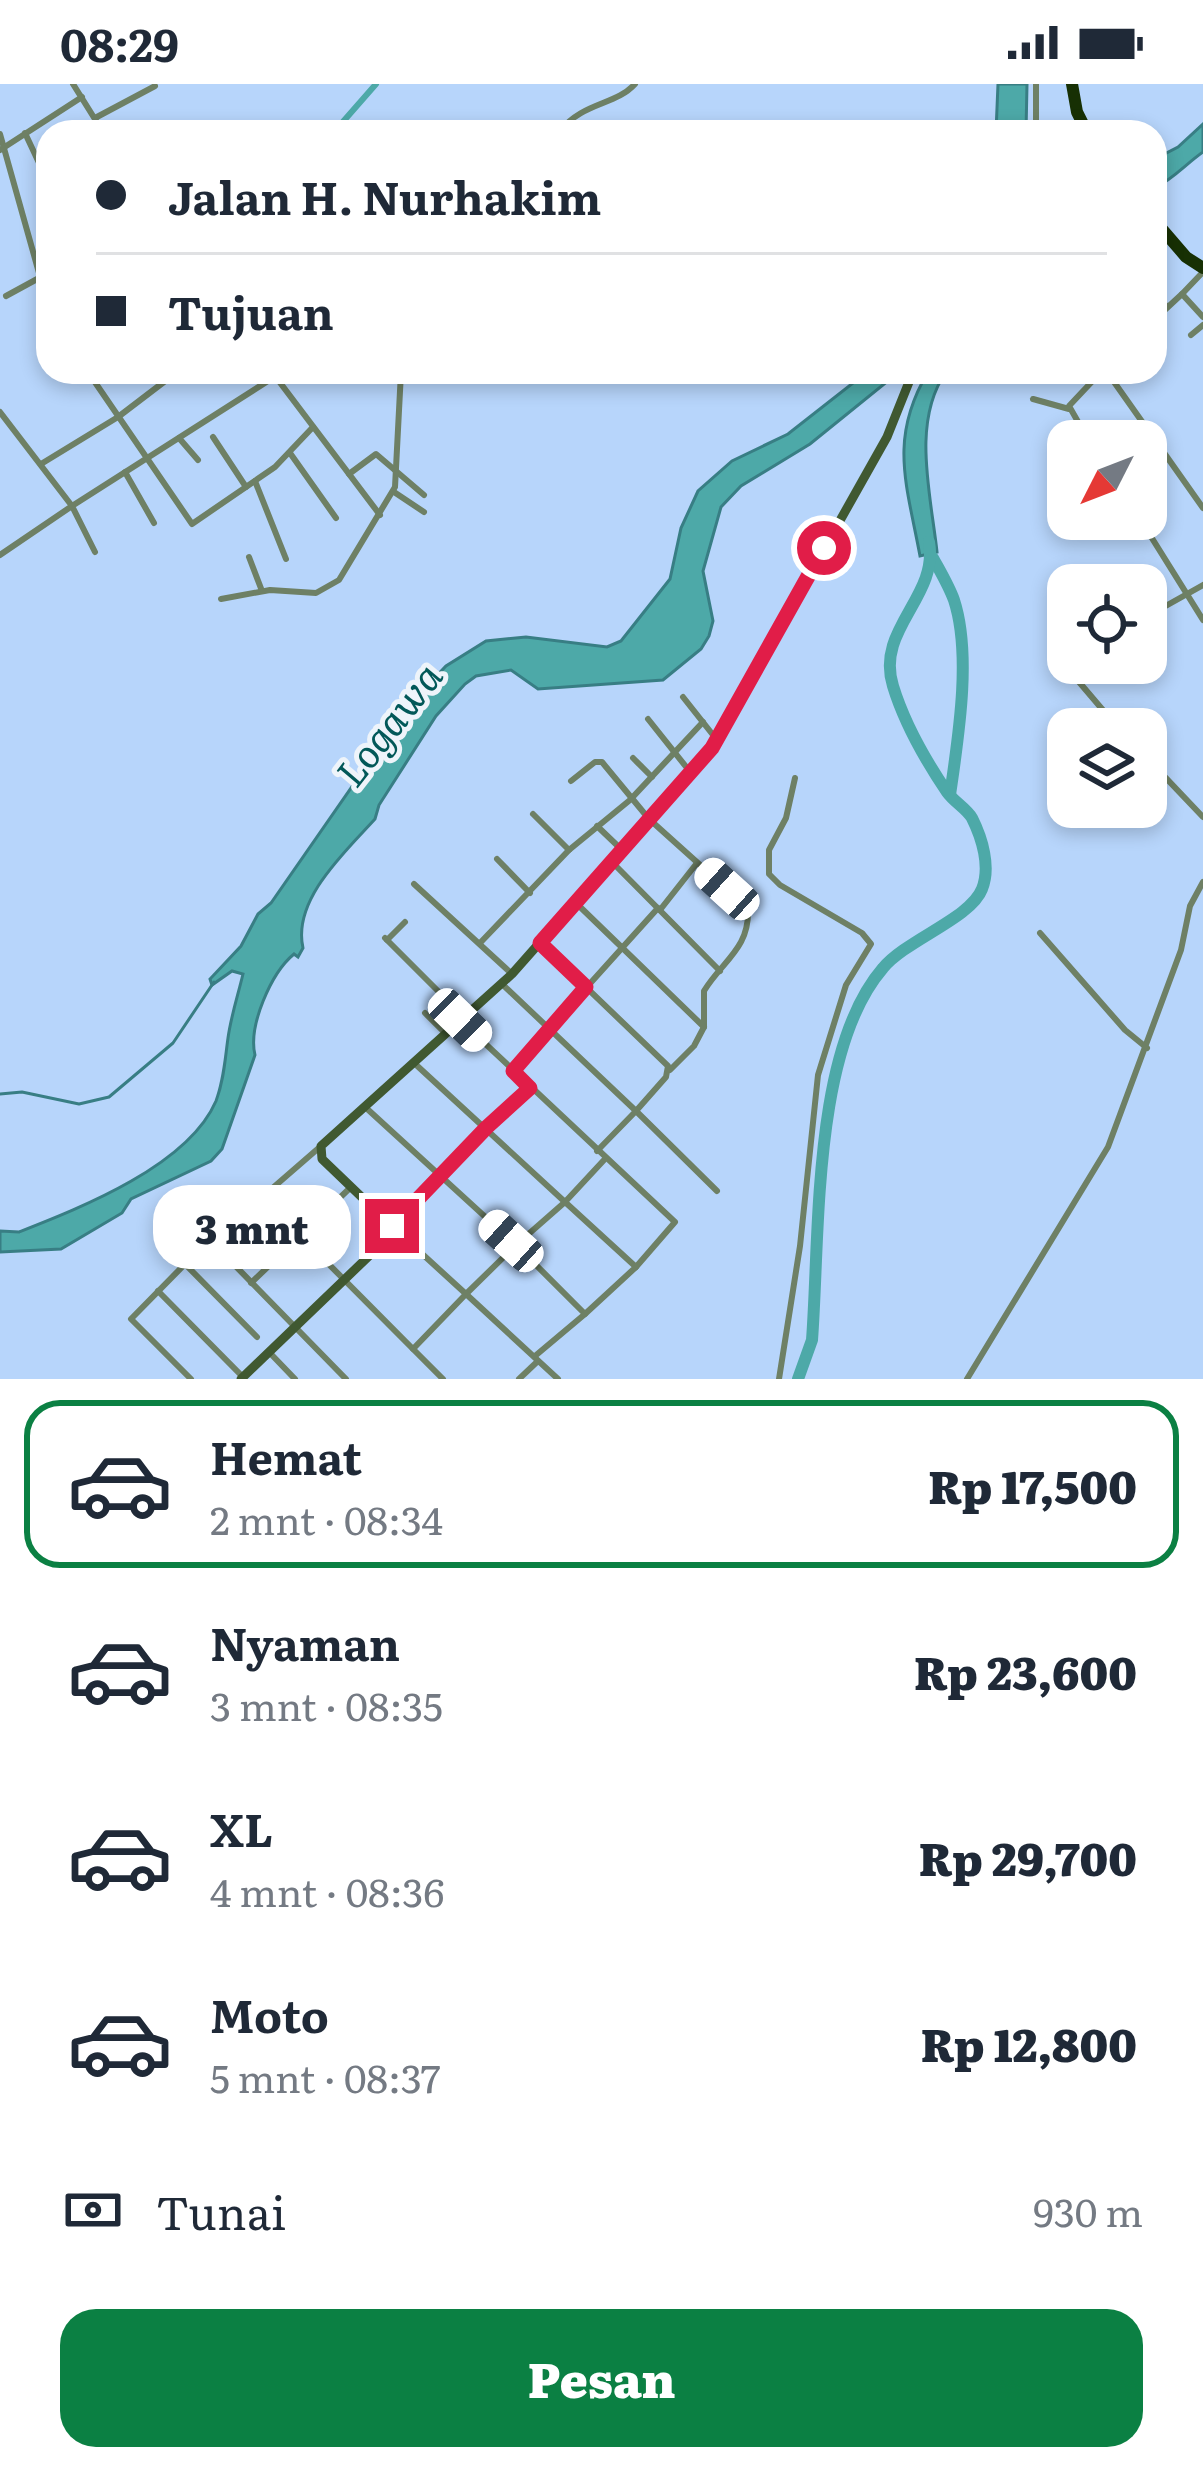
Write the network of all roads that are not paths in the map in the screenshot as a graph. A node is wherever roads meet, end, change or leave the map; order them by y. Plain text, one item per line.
1 (73, 84) edge
2 (635, 84) edge
3 (1036, 84) edge
4 (1072, 84) edge
5 (155, 86) edge
6 (82, 97) junction
7 (95, 118) joint
8 (46, 120) edge
9 (572, 120) edge
10 (1036, 120) edge
11 (1082, 120) edge
12 (36, 126) edge
13 (25, 133) junction
14 (0, 134) edge
15 (3, 148) edge
16 (36, 156) edge
17 (1167, 238) edge
18 (36, 264) edge
19 (1203, 270) edge
20 (36, 280) edge
21 (1182, 294) junction
22 (6, 296) dead end
23 (1167, 307) edge
24 (1203, 321) edge
25 (1191, 334) dead end
26 (96, 384) edge
27 (161, 384) edge
28 (261, 384) edge
29 (283, 384) edge
30 (400, 384) edge
31 (908, 384) edge
32 (1093, 384) edge
33 (1113, 384) edge
34 (1033, 399) dead end
35 (1069, 410) junction
36 (0, 412) edge
37 (118, 417) junction
38 (1075, 420) edge
39 (313, 427) junction
40 (213, 437) dead end
41 (179, 438) junction
42 (290, 453) junction
43 (148, 457) junction
44 (198, 460) dead end
45 (41, 464) junction
46 (395, 468) junction
47 (125, 472) junction
48 (349, 474) junction
49 (256, 481) junction
50 (1203, 481) edge
51 (246, 487) junction
52 (1190, 490) junction
53 (394, 492) junction
54 (424, 495) dead end
55 (72, 506) junction
56 (1203, 508) edge
57 (424, 512) dead end
58 (378, 513) junction
59 (336, 518) dead end
60 (154, 523) dead end
61 (1154, 540) edge
62 (94, 552) dead end
63 (0, 555) edge
64 (249, 557) dead end
65 (286, 559) dead end
66 (1203, 585) edge
67 (261, 587) junction
68 (1188, 593) junction
69 (221, 599) dead end
70 (1167, 605) edge
71 (1203, 620) edge
72 (1081, 684) edge
73 (683, 697) dead end
74 (1101, 708) edge
75 (648, 719) dead end
76 (703, 722) junction
77 (717, 740) junction
78 (673, 752) junction
79 (633, 758) dead end
80 (691, 773) junction
81 (652, 776) junction
82 (795, 778) dead end
83 (1167, 779) edge
84 (571, 782) dead end
85 (630, 800) junction
86 (533, 814) dead end
87 (1203, 817) edge
88 (649, 819) junction
89 (597, 826) junction
90 (569, 850) junction
91 (622, 850) junction
92 (497, 860) dead end
93 (611, 861) junction
94 (697, 862) junction
95 (1203, 882) edge
96 (414, 884) dead end
97 (530, 893) junction
98 (575, 902) junction
99 (659, 909) junction
100 (405, 922) dead end
101 (1040, 933) dead end
102 (540, 943) junction
103 (480, 944) junction
104 (622, 949) junction
105 (721, 971) junction
106 (512, 974) junction
107 (501, 983) junction
108 (586, 987) junction
109 (425, 1012) dead end
110 (453, 1026) junction
111 (704, 1027) junction
112 (550, 1029) junction
113 (1147, 1048) junction
114 (413, 1062) junction
115 (513, 1071) junction
116 (669, 1072) junction
117 (530, 1088) junction
118 (364, 1106) junction
119 (636, 1111) junction
120 (487, 1127) junction
121 (321, 1145) junction
122 (597, 1151) junction
123 (605, 1159) junction
124 (439, 1176) junction
125 (352, 1187) junction
126 (717, 1191) dead end
127 (262, 1197) junction
128 (565, 1202) junction
129 (394, 1228) junction
130 (300, 1237) junction
131 (211, 1241) junction
132 (516, 1245) junction
133 (185, 1264) junction
134 (636, 1267) junction
135 (250, 1283) junction
136 (344, 1283) junction
137 (158, 1291) junction
138 (466, 1294) junction
139 (585, 1314) junction
140 (296, 1328) junction
141 (257, 1337) dead end
142 (413, 1349) junction
143 (269, 1352) junction
144 (537, 1358) junction
145 (242, 1378) edge
146 (191, 1379) edge
147 (295, 1379) edge
148 (346, 1379) edge
149 (442, 1379) edge
150 (519, 1379) edge
151 (558, 1379) edge
152 (779, 1379) edge
153 (967, 1379) edge

1 - 6 street
2 - 9 street
3 - 10 street
4 - 11 highway
5 - 7 street
6 - 7 street
6 - 8 street
12 - 13 street
13 - 15 street
13 - 16 street
14 - 15 street
15 - 18 street
17 - 19 highway
19 - 21 street
20 - 22 street
21 - 23 street
21 - 24 street
24 - 25 street
26 - 37 street
27 - 37 street
28 - 41 street
29 - 39 street
30 - 46 street
31 - 77 main road
32 - 35 street
33 - 52 street
34 - 35 street
35 - 38 street
36 - 45 street
37 - 43 street
37 - 45 street
39 - 42 street
39 - 48 street
40 - 51 street
41 - 43 street
41 - 44 street
42 - 49 street
42 - 59 street
43 - 47 street
43 - 51 street
45 - 55 street
46 - 48 street
46 - 53 street
46 - 54 street
47 - 55 street
47 - 60 street
48 - 58 street
49 - 51 street
49 - 65 street
50 - 52 street
52 - 56 street
53 - 57 street
53 - 58 street
55 - 62 street
55 - 63 street
58 - 67 street
61 - 68 street
64 - 67 street
66 - 68 street
67 - 69 street
68 - 70 street
68 - 71 street
72 - 74 street
73 - 76 street
75 - 78 street
76 - 77 street
76 - 78 street
77 - 80 main road
78 - 80 street
78 - 81 street
79 - 81 street
80 - 88 main road
81 - 85 street
82 - 152 street
83 - 87 street
84 - 85 street
85 - 88 street
85 - 89 street
86 - 90 street
88 - 91 main road
88 - 94 street
89 - 90 street
89 - 91 street
90 - 97 street
91 - 93 main road
92 - 97 street
93 - 98 main road
93 - 99 street
94 - 99 street
94 - 105 street
95 - 113 street
96 - 103 street
97 - 103 street
98 - 102 main road
98 - 104 street
99 - 104 street
99 - 105 street
100 - 110 street
101 - 113 street
102 - 106 main road
102 - 108 street
103 - 106 street
104 - 108 street
104 - 111 street
105 - 111 street
106 - 107 main road
107 - 110 main road
107 - 112 street
108 - 112 street
108 - 116 street
109 - 110 street
110 - 114 main road
110 - 115 street
111 - 116 street
112 - 115 street
112 - 119 street
113 - 153 street
114 - 118 main road
114 - 120 street
115 - 117 street
116 - 119 street
117 - 120 street
117 - 122 street
118 - 121 main road
118 - 124 street
119 - 122 street
119 - 126 street
120 - 124 street
120 - 128 street
121 - 125 main road
121 - 127 street
122 - 123 street
123 - 128 street
123 - 134 street
124 - 129 street
124 - 132 street
125 - 129 main road
125 - 130 street
127 - 130 street
127 - 131 street
128 - 132 street
128 - 134 street
129 - 136 main road
129 - 138 street
130 - 135 street
130 - 136 street
131 - 133 street
131 - 135 street
132 - 138 street
132 - 139 street
133 - 137 street
133 - 141 street
134 - 139 street
135 - 140 street
136 - 140 main road
136 - 142 street
137 - 145 street
137 - 146 street
138 - 142 street
138 - 144 street
139 - 144 street
140 - 143 main road
140 - 148 street
142 - 149 street
143 - 145 main road
143 - 147 street
144 - 150 street
144 - 151 street

